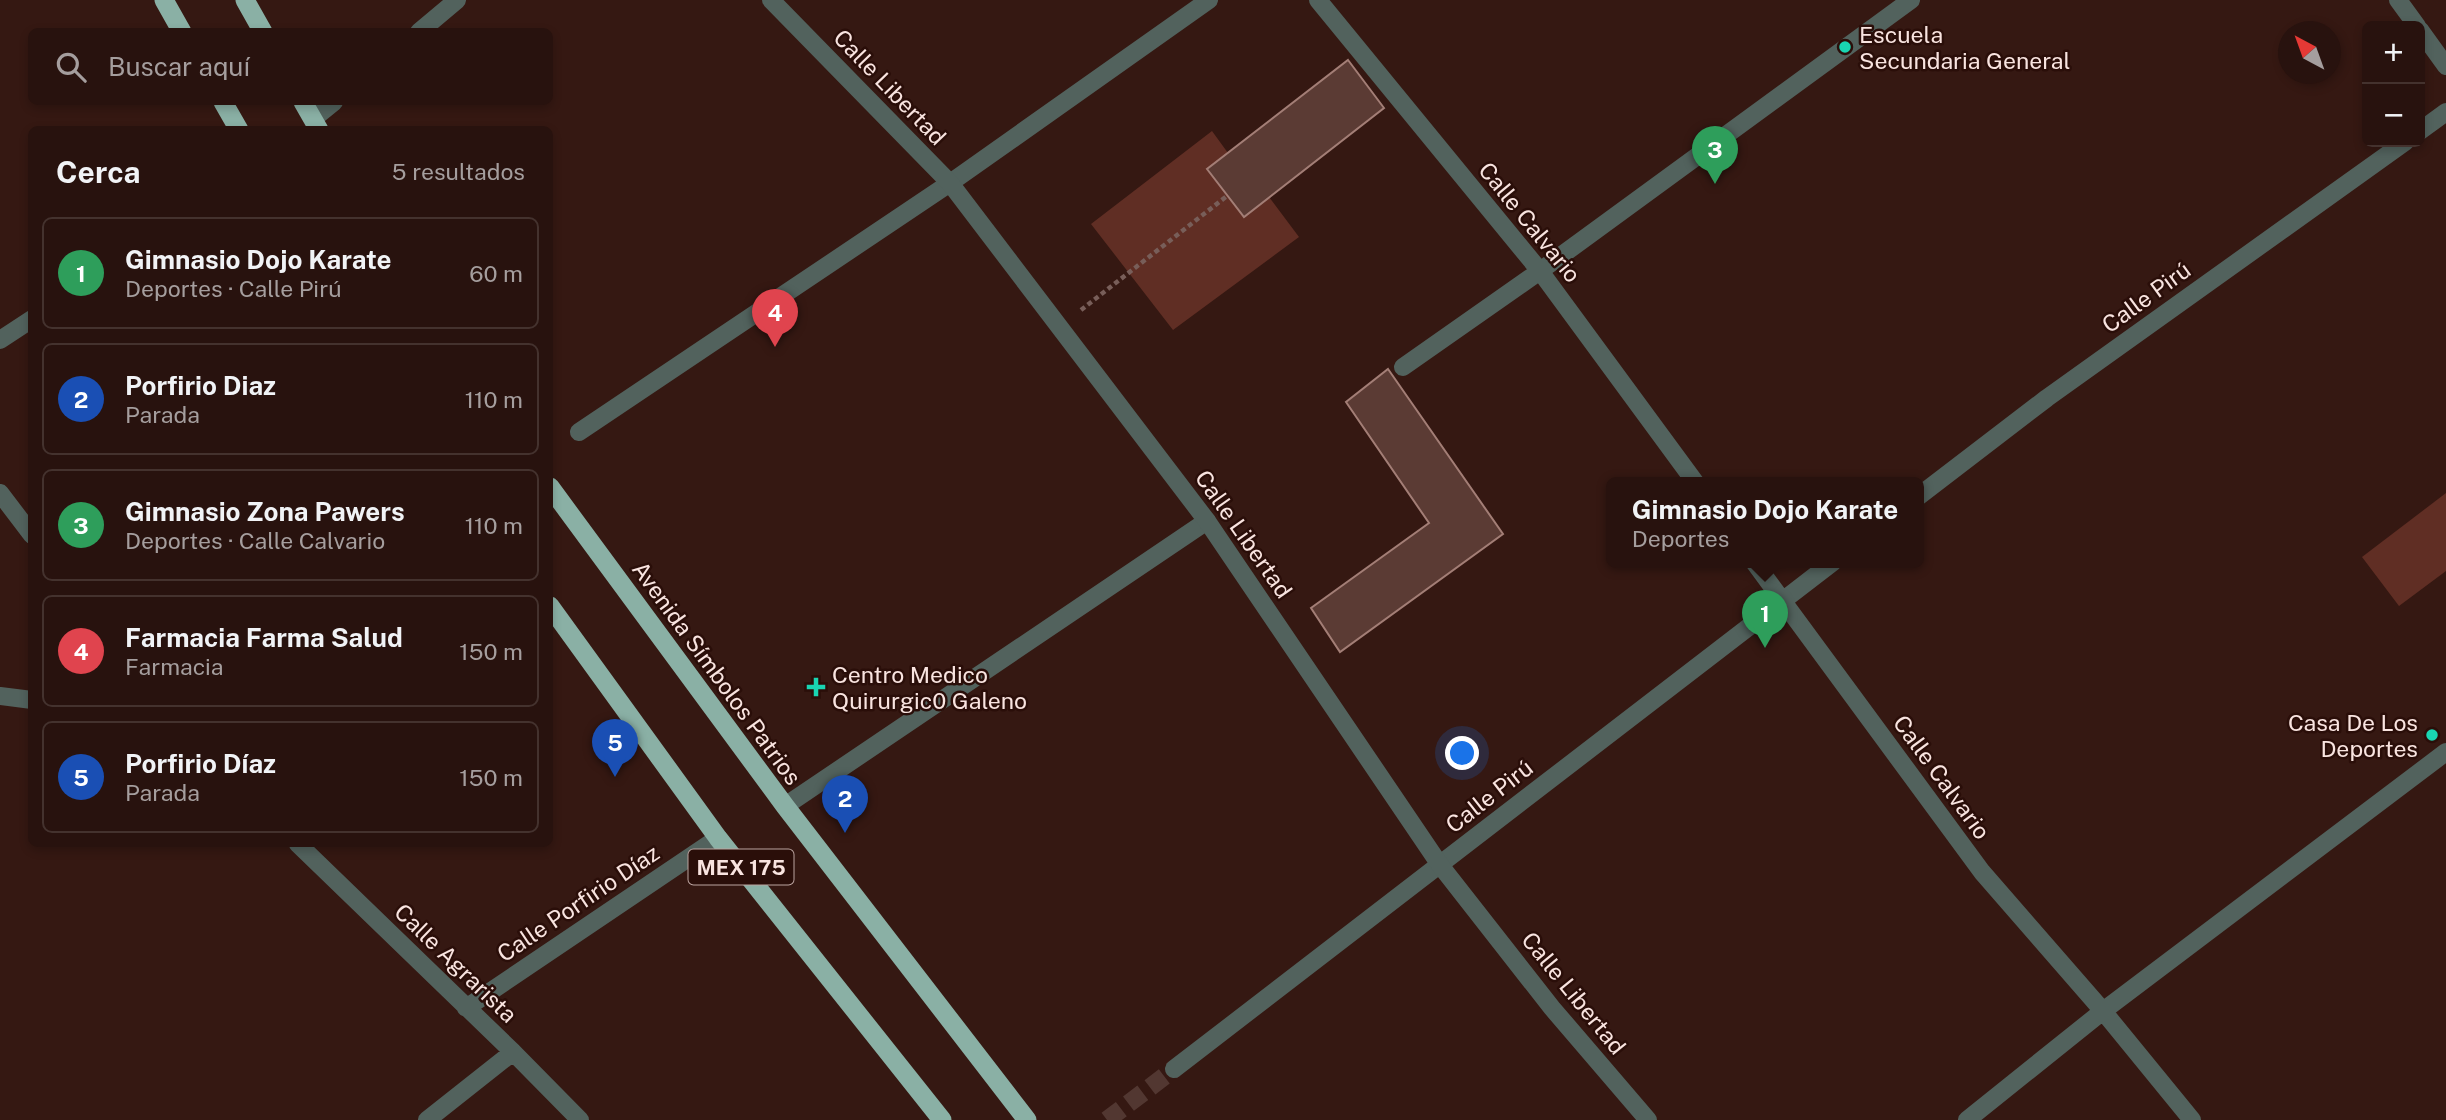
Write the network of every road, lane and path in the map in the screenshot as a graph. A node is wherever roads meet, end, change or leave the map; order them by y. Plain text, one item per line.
1 (164, 0) edge
2 (245, 0) edge
3 (457, 0) edge
4 (771, 0) edge
5 (1209, 0) edge
6 (1318, 0) edge
7 (1911, 0) edge
8 (2398, 0) edge
9 (2413, 21) edge
10 (180, 28) edge
11 (261, 28) edge
12 (424, 28) edge
13 (2425, 38) edge
14 (2446, 66) edge
15 (225, 105) edge
16 (305, 105) edge
17 (332, 105) edge
18 (2446, 113) edge
19 (316, 124) edge
20 (237, 126) edge
21 (2425, 128) edge
22 (2398, 147) edge
23 (950, 183) junction
24 (1227, 196) dead end
25 (1540, 271) junction
26 (28, 321) edge
27 (1059, 326) junction
28 (0, 340) edge
29 (1403, 367) dead end
30 (579, 432) dead end
31 (1691, 477) edge
32 (553, 491) edge
33 (1924, 492) edge
34 (0, 493) edge
35 (1207, 522) junction
36 (28, 530) edge
37 (1758, 568) edge
38 (1825, 568) edge
39 (1782, 601) junction
40 (553, 610) edge
41 (0, 696) edge
42 (28, 700) edge
43 (2446, 752) edge
44 (785, 806) junction
45 (718, 838) junction
46 (301, 847) edge
47 (1440, 864) junction
48 (466, 1008) junction
49 (2103, 1011) junction
50 (513, 1052) junction
51 (1174, 1069) tunnel mouth
52 (427, 1120) edge
53 (580, 1120) edge
54 (943, 1120) edge
55 (1027, 1120) edge
56 (1648, 1120) edge
57 (1967, 1120) edge
58 (2192, 1120) edge

1 - 10 highway
2 - 11 highway
3 - 12 street
4 - 23 street, Calle Libertad
5 - 23 street
6 - 25 street, Calle Calvario
7 - 25 street
8 - 9 street
13 - 14 street
15 - 20 highway
16 - 19 highway
17 - 19 street
18 - 21 street
22 - 33 street, Calle Pirú
23 - 27 street, Calle Libertad
23 - 30 street
24 - 27 path
25 - 29 street
25 - 31 street, Calle Calvario
26 - 28 street
27 - 35 street, Calle Libertad
32 - 44 highway, Avenida Símbolos Patrios / MEX 175
34 - 36 street
35 - 44 street
35 - 47 street, Calle Libertad
37 - 39 street, Calle Calvario
38 - 39 street, Calle Pirú
39 - 47 street, Calle Pirú
39 - 49 street, Calle Calvario
40 - 45 highway, MEX 175
41 - 42 street
43 - 49 street
44 - 55 highway, Avenida Símbolos Patrios / MEX 175
45 - 48 street, Calle Porfirio Díaz
45 - 54 highway, MEX 175
46 - 48 street, Calle Agrarista
47 - 51 street, Calle Pirú
47 - 56 street, Calle Libertad
48 - 50 street, Calle Agrarista
49 - 57 street
49 - 58 street, Calle Calvario
50 - 52 street
50 - 53 street, Calle Agrarista

